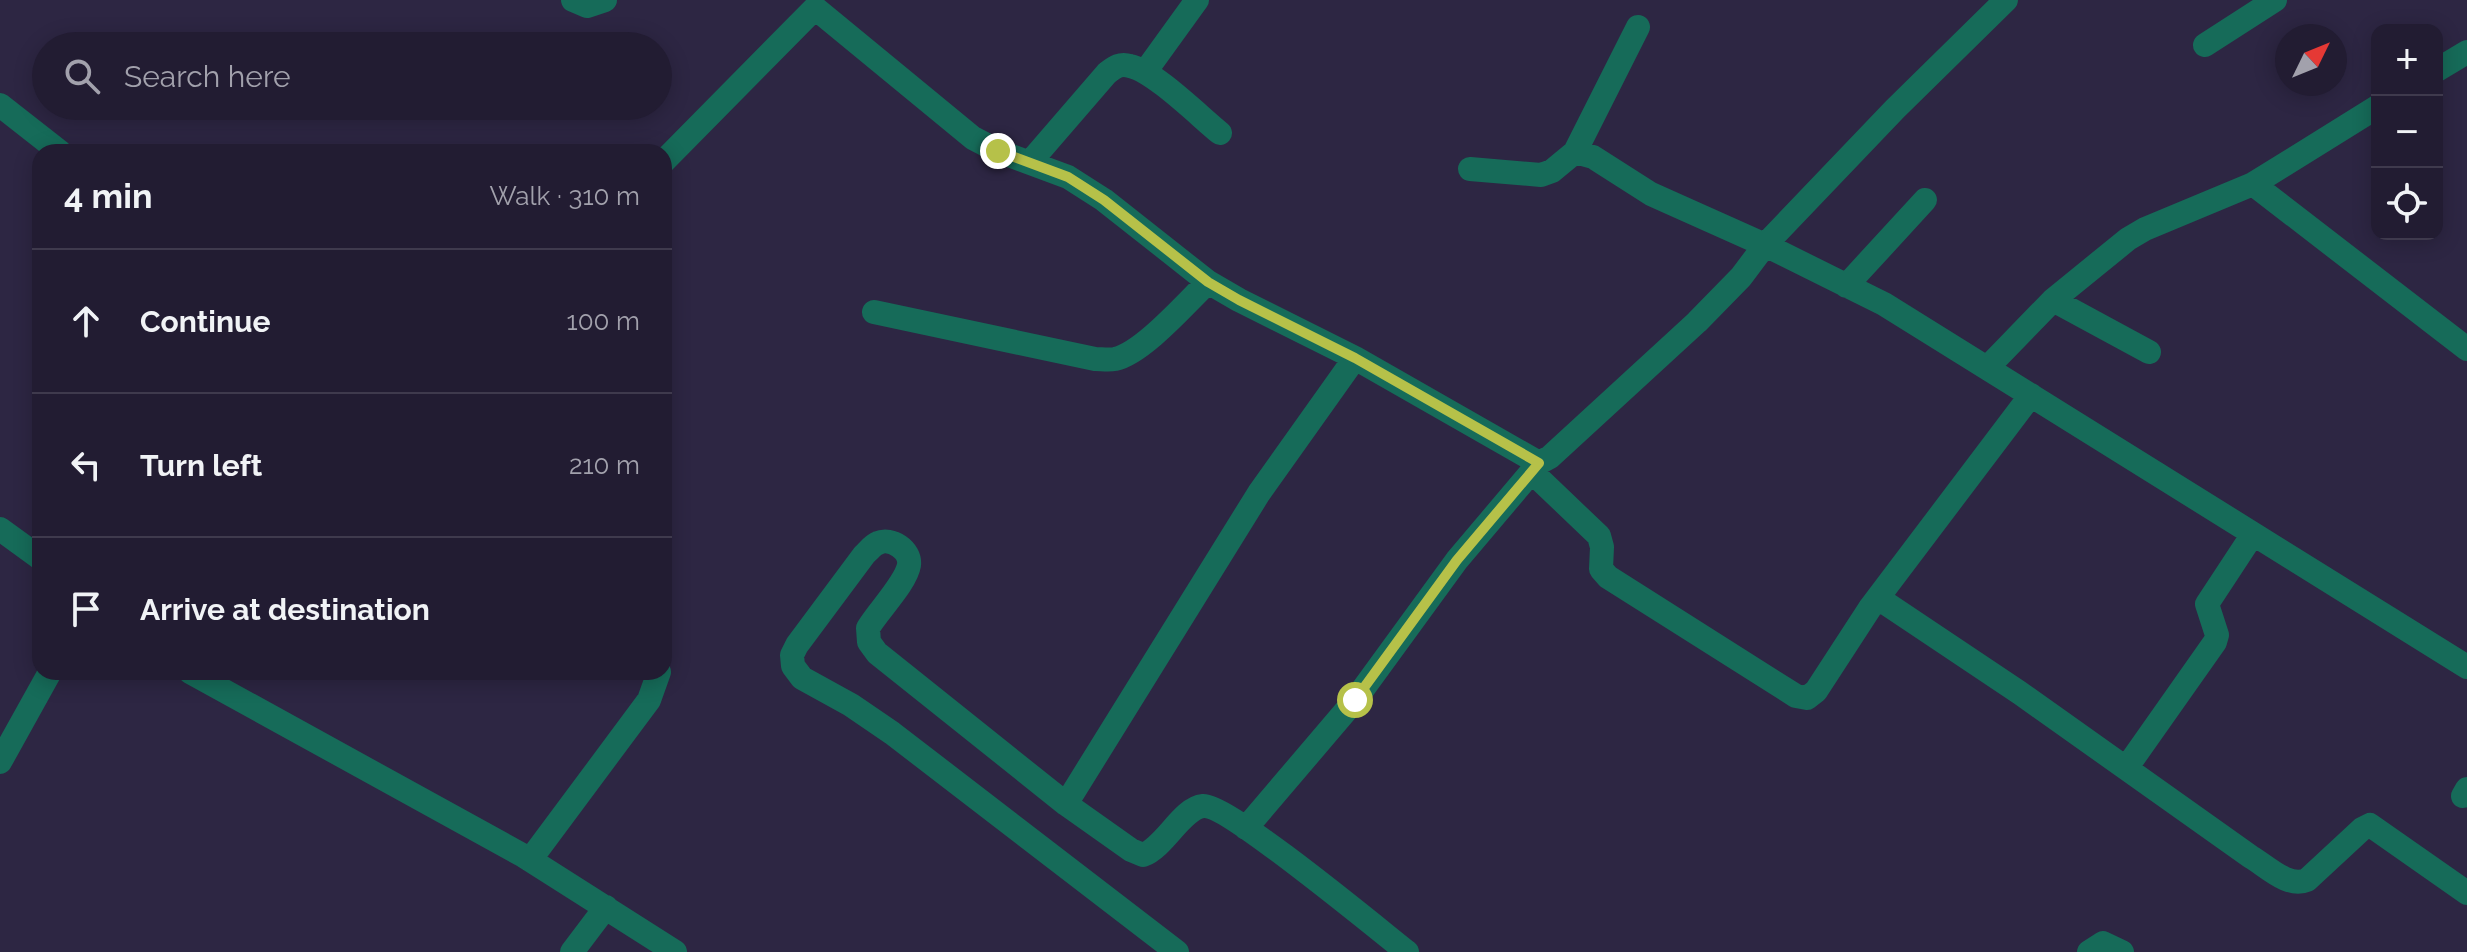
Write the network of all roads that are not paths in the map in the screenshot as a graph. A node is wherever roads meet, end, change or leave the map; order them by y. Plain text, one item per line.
1 (573, 0) edge
2 (605, 0) edge
3 (1197, 0) edge
4 (2006, 0) edge
5 (2275, 0) edge
6 (818, 4) edge
7 (1638, 27) dead end
8 (2205, 45) dead end
9 (2467, 52) edge
10 (2443, 66) edge
11 (1145, 72) junction
12 (0, 105) edge
13 (2371, 111) edge
14 (1220, 133) dead end
15 (50, 144) edge
16 (1575, 152) junction
17 (672, 153) edge
18 (1031, 161) junction
19 (1470, 169) dead end
20 (2253, 184) junction
21 (1925, 200) dead end
22 (1765, 245) junction
23 (1208, 282) junction
24 (1846, 286) junction
25 (2053, 300) junction
26 (874, 312) dead end
27 (2467, 349) edge
28 (2149, 352) dead end
29 (1355, 358) junction
30 (1987, 368) junction
31 (2031, 395) junction
32 (1536, 468) junction
33 (0, 529) edge
34 (2253, 534) junction
35 (32, 552) edge
36 (1878, 598) junction
37 (2467, 667) edge
38 (46, 680) edge
39 (204, 680) edge
40 (656, 680) edge
41 (0, 762) edge
42 (2127, 767) junction
43 (1066, 804) junction
44 (1246, 828) junction
45 (530, 860) junction
46 (2467, 893) edge
47 (606, 907) junction
48 (572, 952) edge
49 (675, 952) edge
50 (1177, 952) edge
51 (1407, 952) edge
52 (2089, 952) edge
53 (2122, 952) edge

1 - 2 street
3 - 11 street
4 - 22 street
5 - 8 street
6 - 17 street
6 - 18 street
7 - 16 street
9 - 10 street
11 - 14 street
11 - 18 street
12 - 15 street
13 - 20 street
16 - 19 street
16 - 22 street
18 - 23 street
20 - 25 street
20 - 27 street
21 - 24 street
22 - 24 street
22 - 32 street
23 - 26 street
23 - 29 street
24 - 30 street
25 - 28 street
25 - 30 street
29 - 32 street
29 - 43 street
30 - 31 street
31 - 34 street
31 - 36 street
32 - 36 street
32 - 44 street
33 - 35 street
34 - 37 street
34 - 42 street
36 - 42 street
38 - 41 street
39 - 45 street
40 - 45 street
42 - 46 street
43 - 44 street
43 - 50 street
44 - 51 street
45 - 47 street
47 - 48 street
47 - 49 street
52 - 53 street

